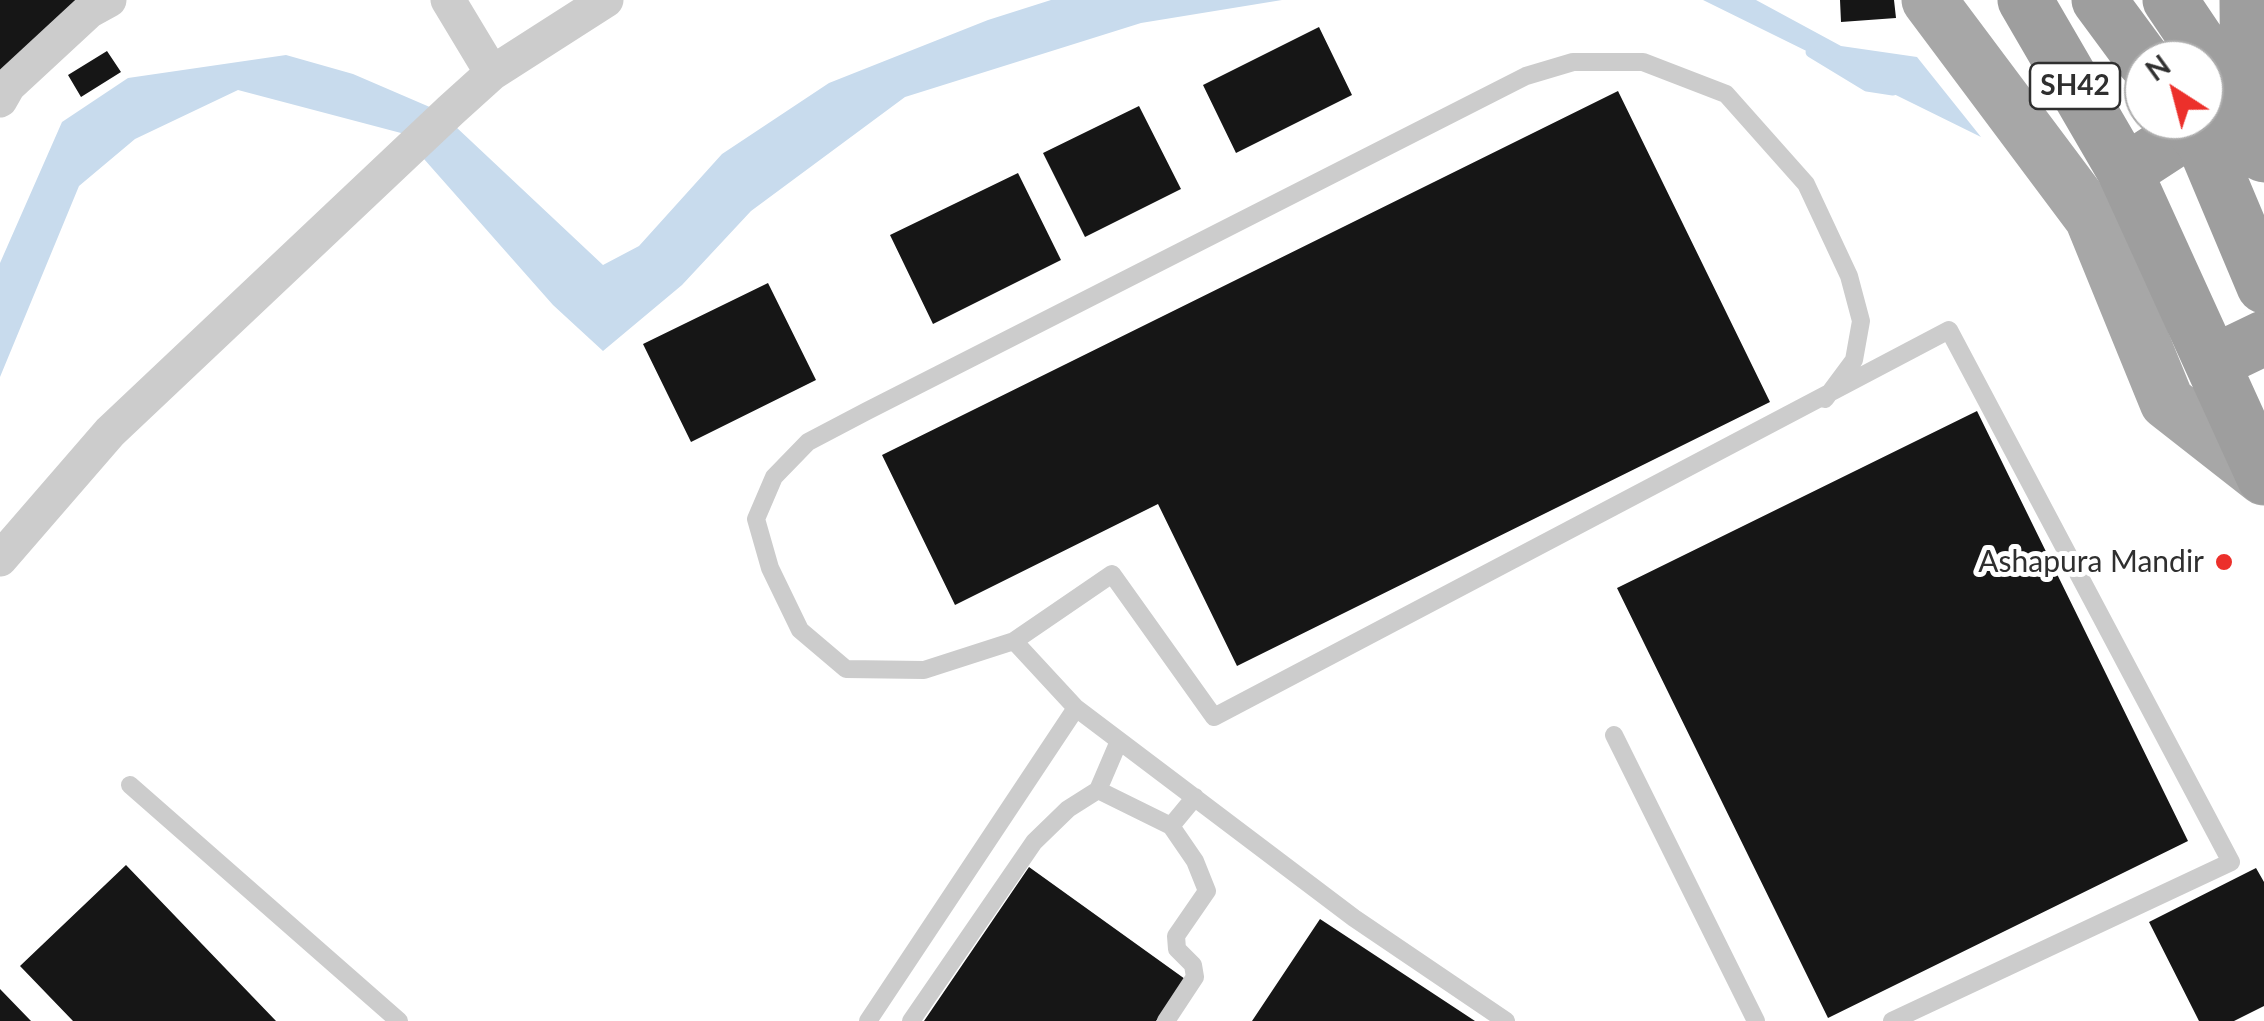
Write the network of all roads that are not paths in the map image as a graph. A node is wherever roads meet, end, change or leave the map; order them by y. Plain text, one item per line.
1 (109, 0) edge
2 (448, 0) edge
3 (606, 0) edge
4 (1929, 0) edge
5 (2025, 0) edge
6 (2099, 0) edge
7 (2170, 0) edge
8 (2236, 0) edge
9 (2247, 0) edge
10 (2129, 40) edge
11 (2264, 42) edge
12 (492, 73) junction
13 (0, 100) edge
14 (2259, 118) edge
15 (2202, 140) edge
16 (2125, 172) junction
17 (2264, 286) edge
18 (2264, 338) edge
19 (2212, 363) junction
20 (1825, 399) junction
21 (2264, 477) edge
22 (0, 559) edge
23 (1014, 641) junction
24 (1076, 708) junction
25 (1614, 735) dead end
26 (1119, 741) junction
27 (130, 785) dead end
28 (1098, 790) junction
29 (1195, 798) junction
30 (1171, 826) junction
31 (892, 985) junction
32 (916, 1013) edge
33 (400, 1021) edge
34 (868, 1021) edge
35 (1166, 1021) edge
36 (1506, 1021) edge
37 (1756, 1021) edge
38 (1892, 1021) edge

1 - 13 street
2 - 12 street
3 - 12 street
4 - 21 main road
5 - 16 highway, SH42
6 - 10 highway
7 - 14 highway, bridge
8 - 11 highway
9 - 14 highway, bridge
12 - 22 street
14 - 16 highway
15 - 17 highway, bridge
16 - 19 highway
18 - 19 highway
19 - 21 highway
20 - 23 lane
20 - 23 lane
20 - 38 lane
23 - 24 lane
24 - 26 lane
24 - 31 lane
25 - 37 lane
26 - 28 lane
26 - 29 lane
27 - 33 lane
28 - 30 lane
28 - 32 lane
29 - 30 lane
29 - 36 lane
30 - 35 lane
31 - 32 lane
31 - 34 lane

